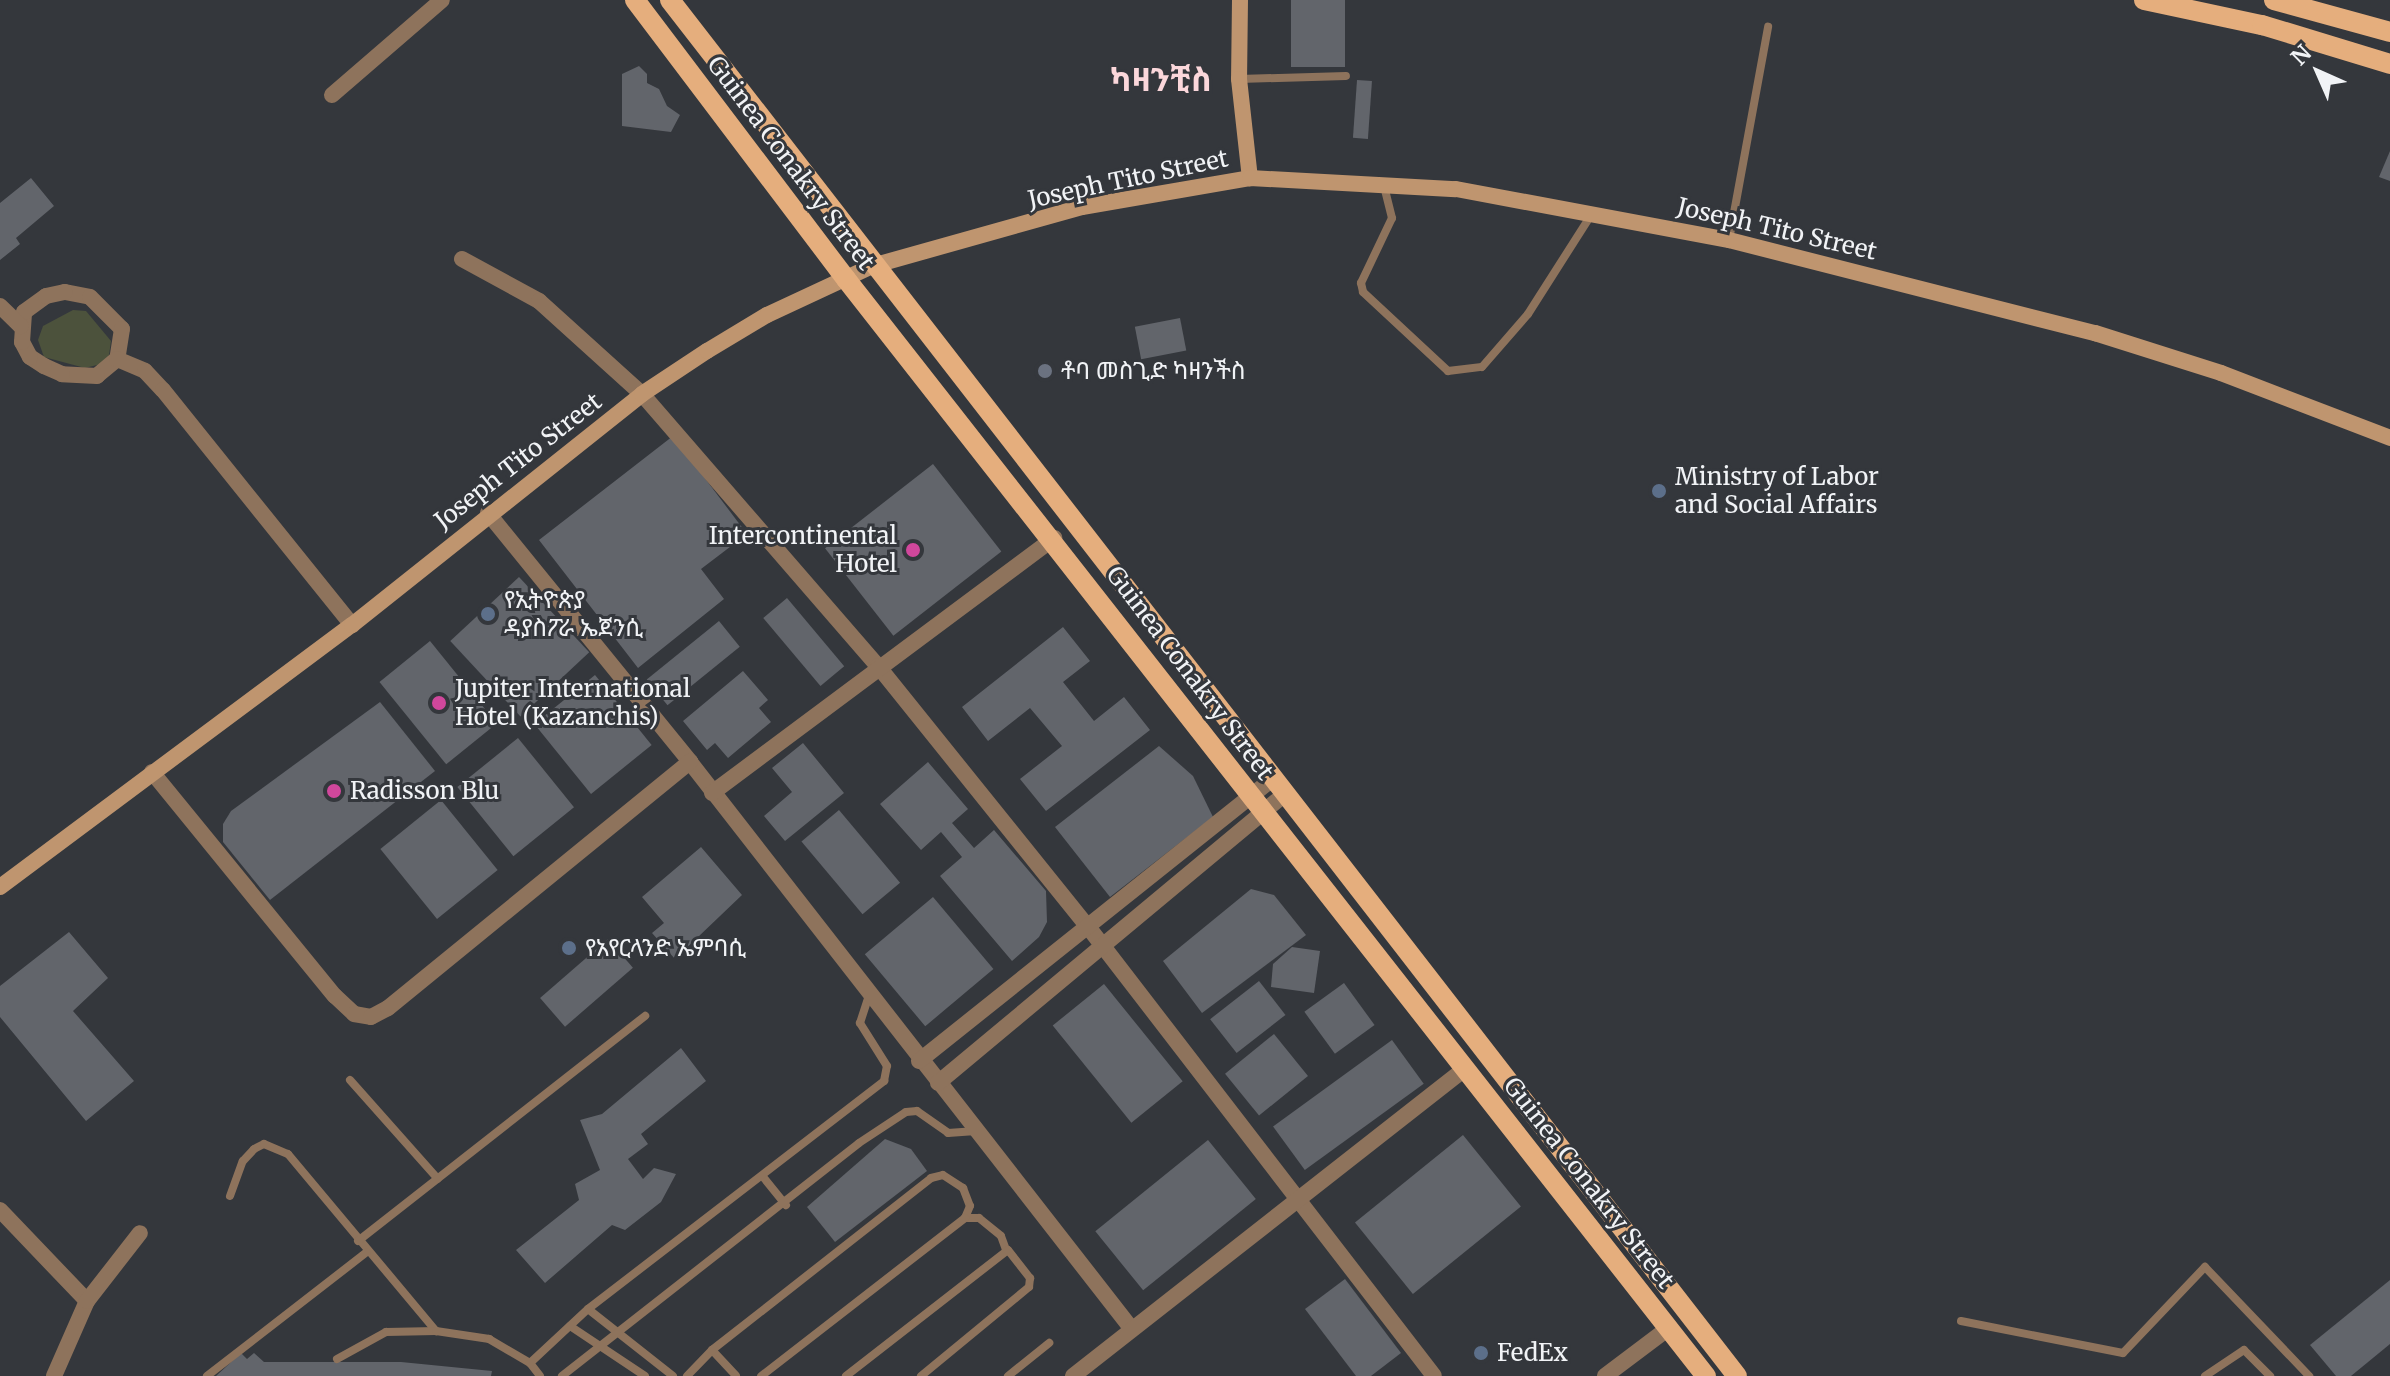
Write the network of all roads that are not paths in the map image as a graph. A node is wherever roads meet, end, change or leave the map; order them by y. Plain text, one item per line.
1 (442, 0) edge
2 (635, 0) edge
3 (670, 0) edge
4 (1240, 0) edge
5 (2144, 0) edge
6 (2274, 0) edge
7 (1768, 27) dead end
8 (2390, 32) edge
9 (2390, 64) edge
10 (1346, 76) dead end
11 (1239, 79) junction
12 (332, 95) dead end
13 (1250, 178) junction
14 (1384, 185) junction
15 (1592, 214) junction
16 (1729, 240) junction
17 (462, 259) dead end
18 (872, 266) junction
19 (846, 279) junction
20 (0, 306) edge
21 (21, 326) junction
22 (117, 359) junction
23 (642, 394) junction
24 (2390, 438) edge
25 (488, 513) junction
26 (1054, 538) junction
27 (1138, 602) junction
28 (1116, 619) junction
29 (352, 625) junction
30 (878, 666) junction
31 (690, 762) junction
32 (152, 772) junction
33 (1280, 785) junction
34 (712, 793) junction
35 (1257, 804) junction
36 (1, 885) edge
37 (1089, 928) junction
38 (1103, 948) junction
39 (1444, 994) junction
40 (869, 995) junction
41 (1421, 1011) junction
42 (645, 1016) dead end
43 (919, 1061) junction
44 (1466, 1068) junction
45 (350, 1080) dead end
46 (938, 1083) junction
47 (976, 1131) junction
48 (764, 1178) junction
49 (438, 1179) junction
50 (230, 1196) dead end
51 (1299, 1199) junction
52 (786, 1205) junction
53 (0, 1210) edge
54 (965, 1218) junction
55 (140, 1233) dead end
56 (358, 1241) junction
57 (1006, 1250) junction
58 (367, 1252) junction
59 (87, 1301) junction
60 (588, 1309) junction
61 (1961, 1321) dead end
62 (570, 1326) junction
63 (1670, 1327) junction
64 (1131, 1328) junction
65 (436, 1331) junction
66 (618, 1336) junction
67 (1049, 1343) dead end
68 (600, 1348) junction
69 (712, 1350) junction
70 (337, 1359) dead end
71 (530, 1363) junction
72 (54, 1376) edge
73 (207, 1376) edge
74 (540, 1376) edge
75 (562, 1376) edge
76 (645, 1376) edge
77 (673, 1376) edge
78 (687, 1376) edge
79 (736, 1376) edge
80 (761, 1376) edge
81 (846, 1376) edge
82 (921, 1376) edge
83 (1008, 1376) edge
84 (1073, 1376) edge
85 (1434, 1376) edge
86 (1605, 1376) edge
87 (1706, 1376) edge
88 (1737, 1376) edge
89 (2205, 1376) edge
90 (2270, 1376) edge
91 (2309, 1376) edge

1 - 12 street
2 - 19 main road, Guinea Conakry Street
3 - 18 main road, Guinea Conakry Street
4 - 11 main road
5 - 9 main road
6 - 8 main road
7 - 16 lane
10 - 11 lane
11 - 13 main road
13 - 14 main road, Joseph Tito Street
13 - 18 main road, Joseph Tito Street
14 - 15 main road, Joseph Tito Street
14 - 15 lane
15 - 16 main road, Joseph Tito Street
16 - 24 main road, Joseph Tito Street
17 - 23 street
18 - 19 main road, Joseph Tito Street
18 - 27 main road, Guinea Conakry Street
19 - 23 main road, Joseph Tito Street
19 - 26 main road, Guinea Conakry Street
20 - 21 street
21 - 22 street
21 - 22 street
22 - 29 street
23 - 25 main road, Joseph Tito Street
23 - 30 street
25 - 29 main road, Joseph Tito Street
25 - 31 street
26 - 28 main road, Guinea Conakry Street
26 - 30 street
27 - 28 main road
27 - 33 main road, Guinea Conakry Street
28 - 35 main road, Guinea Conakry Street
29 - 32 main road, Joseph Tito Street
30 - 34 street
30 - 37 street
31 - 32 street
31 - 34 street
32 - 36 main road, Joseph Tito Street
33 - 35 street
33 - 39 main road, Guinea Conakry Street
34 - 40 street
35 - 37 street
35 - 38 street
35 - 41 main road, Guinea Conakry Street
37 - 38 street
37 - 43 street
38 - 46 street
38 - 51 street
39 - 41 street
39 - 88 main road, Guinea Conakry Street
40 - 43 street
40 - 48 lane
41 - 44 main road, Guinea Conakry Street
42 - 49 lane
43 - 46 street
44 - 51 street
44 - 63 main road, Guinea Conakry Street
45 - 49 lane
46 - 47 street
47 - 52 lane
47 - 64 street
48 - 52 lane
48 - 60 lane
49 - 56 lane
50 - 56 lane
51 - 64 street
51 - 85 street
52 - 66 lane
53 - 59 street
54 - 57 lane
54 - 69 lane
54 - 80 lane
55 - 59 street
56 - 58 lane
57 - 81 lane
57 - 82 lane
58 - 65 lane
58 - 73 lane
59 - 72 street
60 - 62 lane
60 - 66 lane
61 - 91 lane
62 - 68 lane
62 - 71 lane
63 - 86 street
63 - 87 main road, Guinea Conakry Street
64 - 84 street
65 - 70 lane
65 - 71 lane
66 - 68 lane
66 - 77 lane
67 - 83 lane
68 - 75 lane
68 - 76 lane
69 - 78 lane
69 - 79 lane
71 - 74 lane
89 - 90 lane

